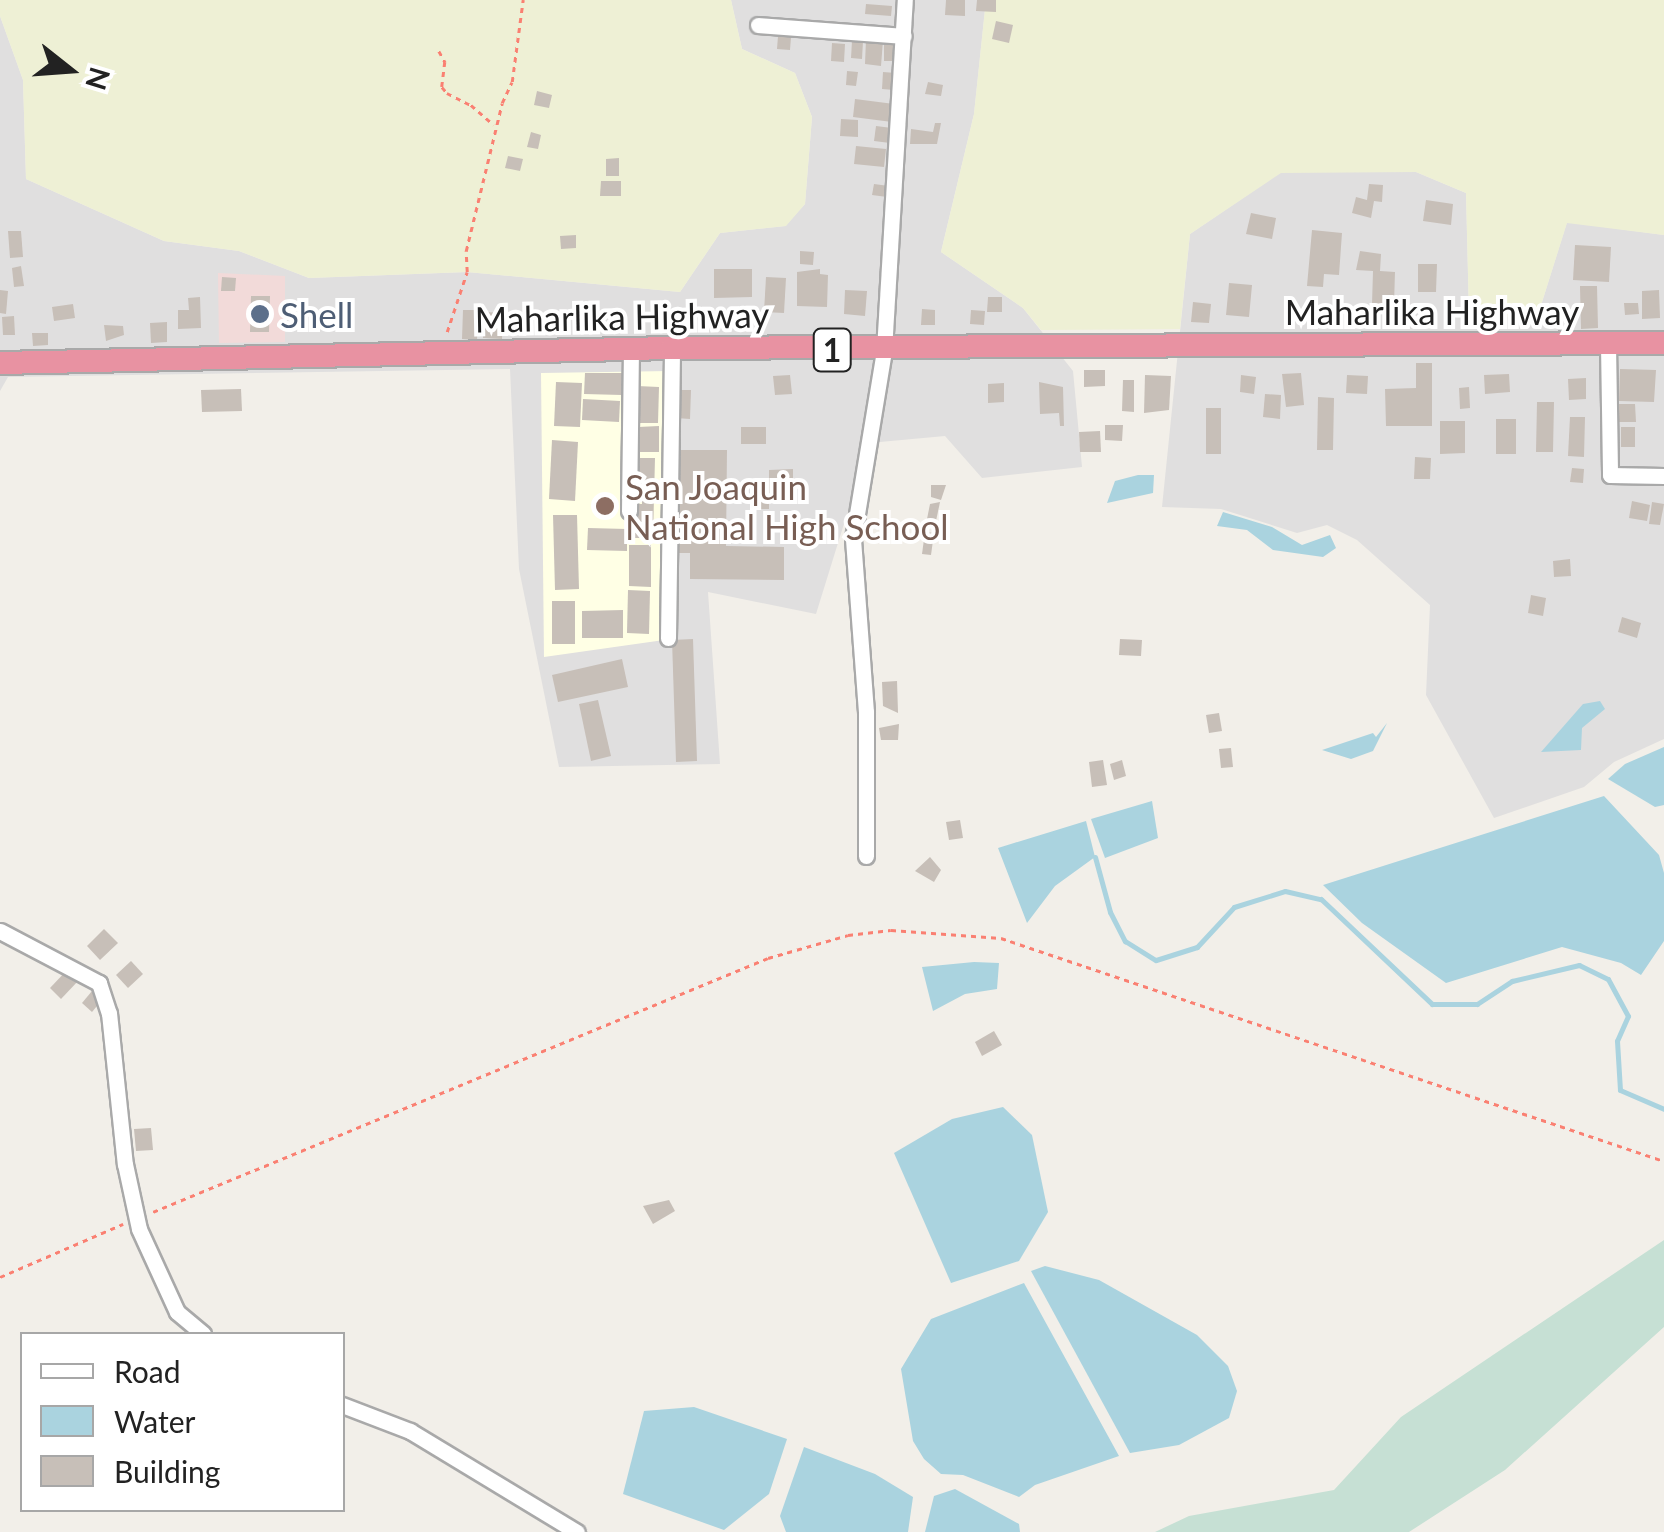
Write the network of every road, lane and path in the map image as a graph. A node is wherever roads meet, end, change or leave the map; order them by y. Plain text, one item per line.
1 (524, 0) edge
2 (904, 0) edge
3 (758, 26) dead end
4 (904, 36) junction
5 (439, 51) dead end
6 (496, 127) junction
7 (1608, 344) junction
8 (1664, 344) edge
9 (672, 348) junction
10 (631, 350) junction
11 (884, 350) junction
12 (440, 354) junction
13 (0, 362) edge
14 (1664, 476) edge
15 (629, 511) dead end
16 (668, 638) dead end
17 (866, 856) dead end
18 (0, 932) edge
19 (1664, 1162) edge
20 (137, 1218) junction
21 (0, 1277) edge
22 (201, 1332) edge
23 (345, 1407) edge
24 (577, 1532) edge

1 - 6 path
2 - 4 street
3 - 4 street
4 - 11 street
5 - 6 path
6 - 12 path
7 - 8 highway, Maharlika Highway / 1
7 - 11 highway, Maharlika Highway / 1
7 - 14 street
9 - 10 highway, Maharlika Highway / 1
9 - 11 highway, Maharlika Highway / 1
9 - 16 street
10 - 12 highway, Maharlika Highway / 1
10 - 15 street
11 - 17 street
12 - 13 highway, Maharlika Highway / 1
18 - 20 street
19 - 20 path
20 - 21 path
20 - 22 street
23 - 24 street

